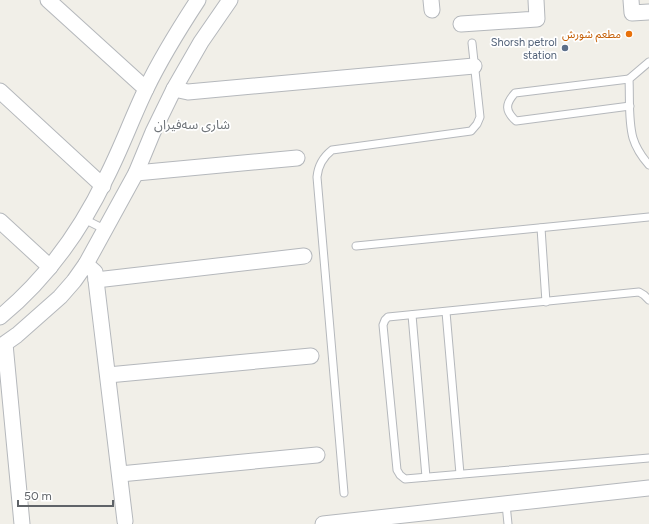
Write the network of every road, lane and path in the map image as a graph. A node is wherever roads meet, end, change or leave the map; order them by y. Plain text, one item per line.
1 (48, 0) edge
2 (198, 0) edge
3 (230, 0) edge
4 (536, 0) edge
5 (631, 0) edge
6 (649, 12) edge
7 (461, 24) dead end
8 (472, 43) dead end
9 (649, 62) edge
10 (474, 66) junction
11 (629, 79) junction
12 (146, 89) junction
13 (174, 90) junction
14 (0, 91) edge
15 (630, 106) junction
16 (297, 158) dead end
17 (649, 165) edge
18 (136, 173) junction
19 (102, 186) junction
20 (649, 218) edge
21 (84, 219) junction
22 (0, 222) edge
23 (541, 228) junction
24 (106, 230) junction
25 (356, 246) dead end
26 (304, 256) dead end
27 (86, 264) junction
28 (50, 267) junction
29 (96, 280) junction
30 (649, 300) edge
31 (546, 302) junction
32 (446, 312) junction
33 (412, 315) junction
34 (0, 317) edge
35 (3, 346) edge
36 (311, 356) dead end
37 (108, 375) junction
38 (317, 454) dead end
39 (649, 458) edge
40 (120, 474) junction
41 (460, 474) junction
42 (426, 477) junction
43 (649, 488) edge
44 (344, 493) dead end
45 (506, 504) junction
46 (399, 520) edge
47 (125, 521) dead end
48 (22, 524) edge
49 (323, 524) edge
50 (508, 524) edge

1 - 12 street
2 - 12 street
3 - 13 street
4 - 7 street
5 - 6 street
8 - 10 lane
9 - 11 lane
10 - 13 street
10 - 44 lane
11 - 15 lane
11 - 15 lane
12 - 19 street
13 - 18 street
14 - 19 street
15 - 17 lane
16 - 18 street
18 - 24 street
19 - 21 street
20 - 23 lane
21 - 24 lane
21 - 28 street
22 - 28 street
23 - 25 lane
23 - 31 lane
24 - 27 street
26 - 29 street
27 - 29 street
27 - 35 street
28 - 34 street
29 - 37 street
30 - 31 lane
31 - 32 lane
32 - 33 lane
32 - 41 lane
33 - 42 lane
33 - 42 lane
35 - 48 street
36 - 37 street
37 - 40 street
38 - 40 street
39 - 41 lane
40 - 47 street
41 - 42 lane
43 - 45 street
45 - 46 street
45 - 50 lane
46 - 49 street

